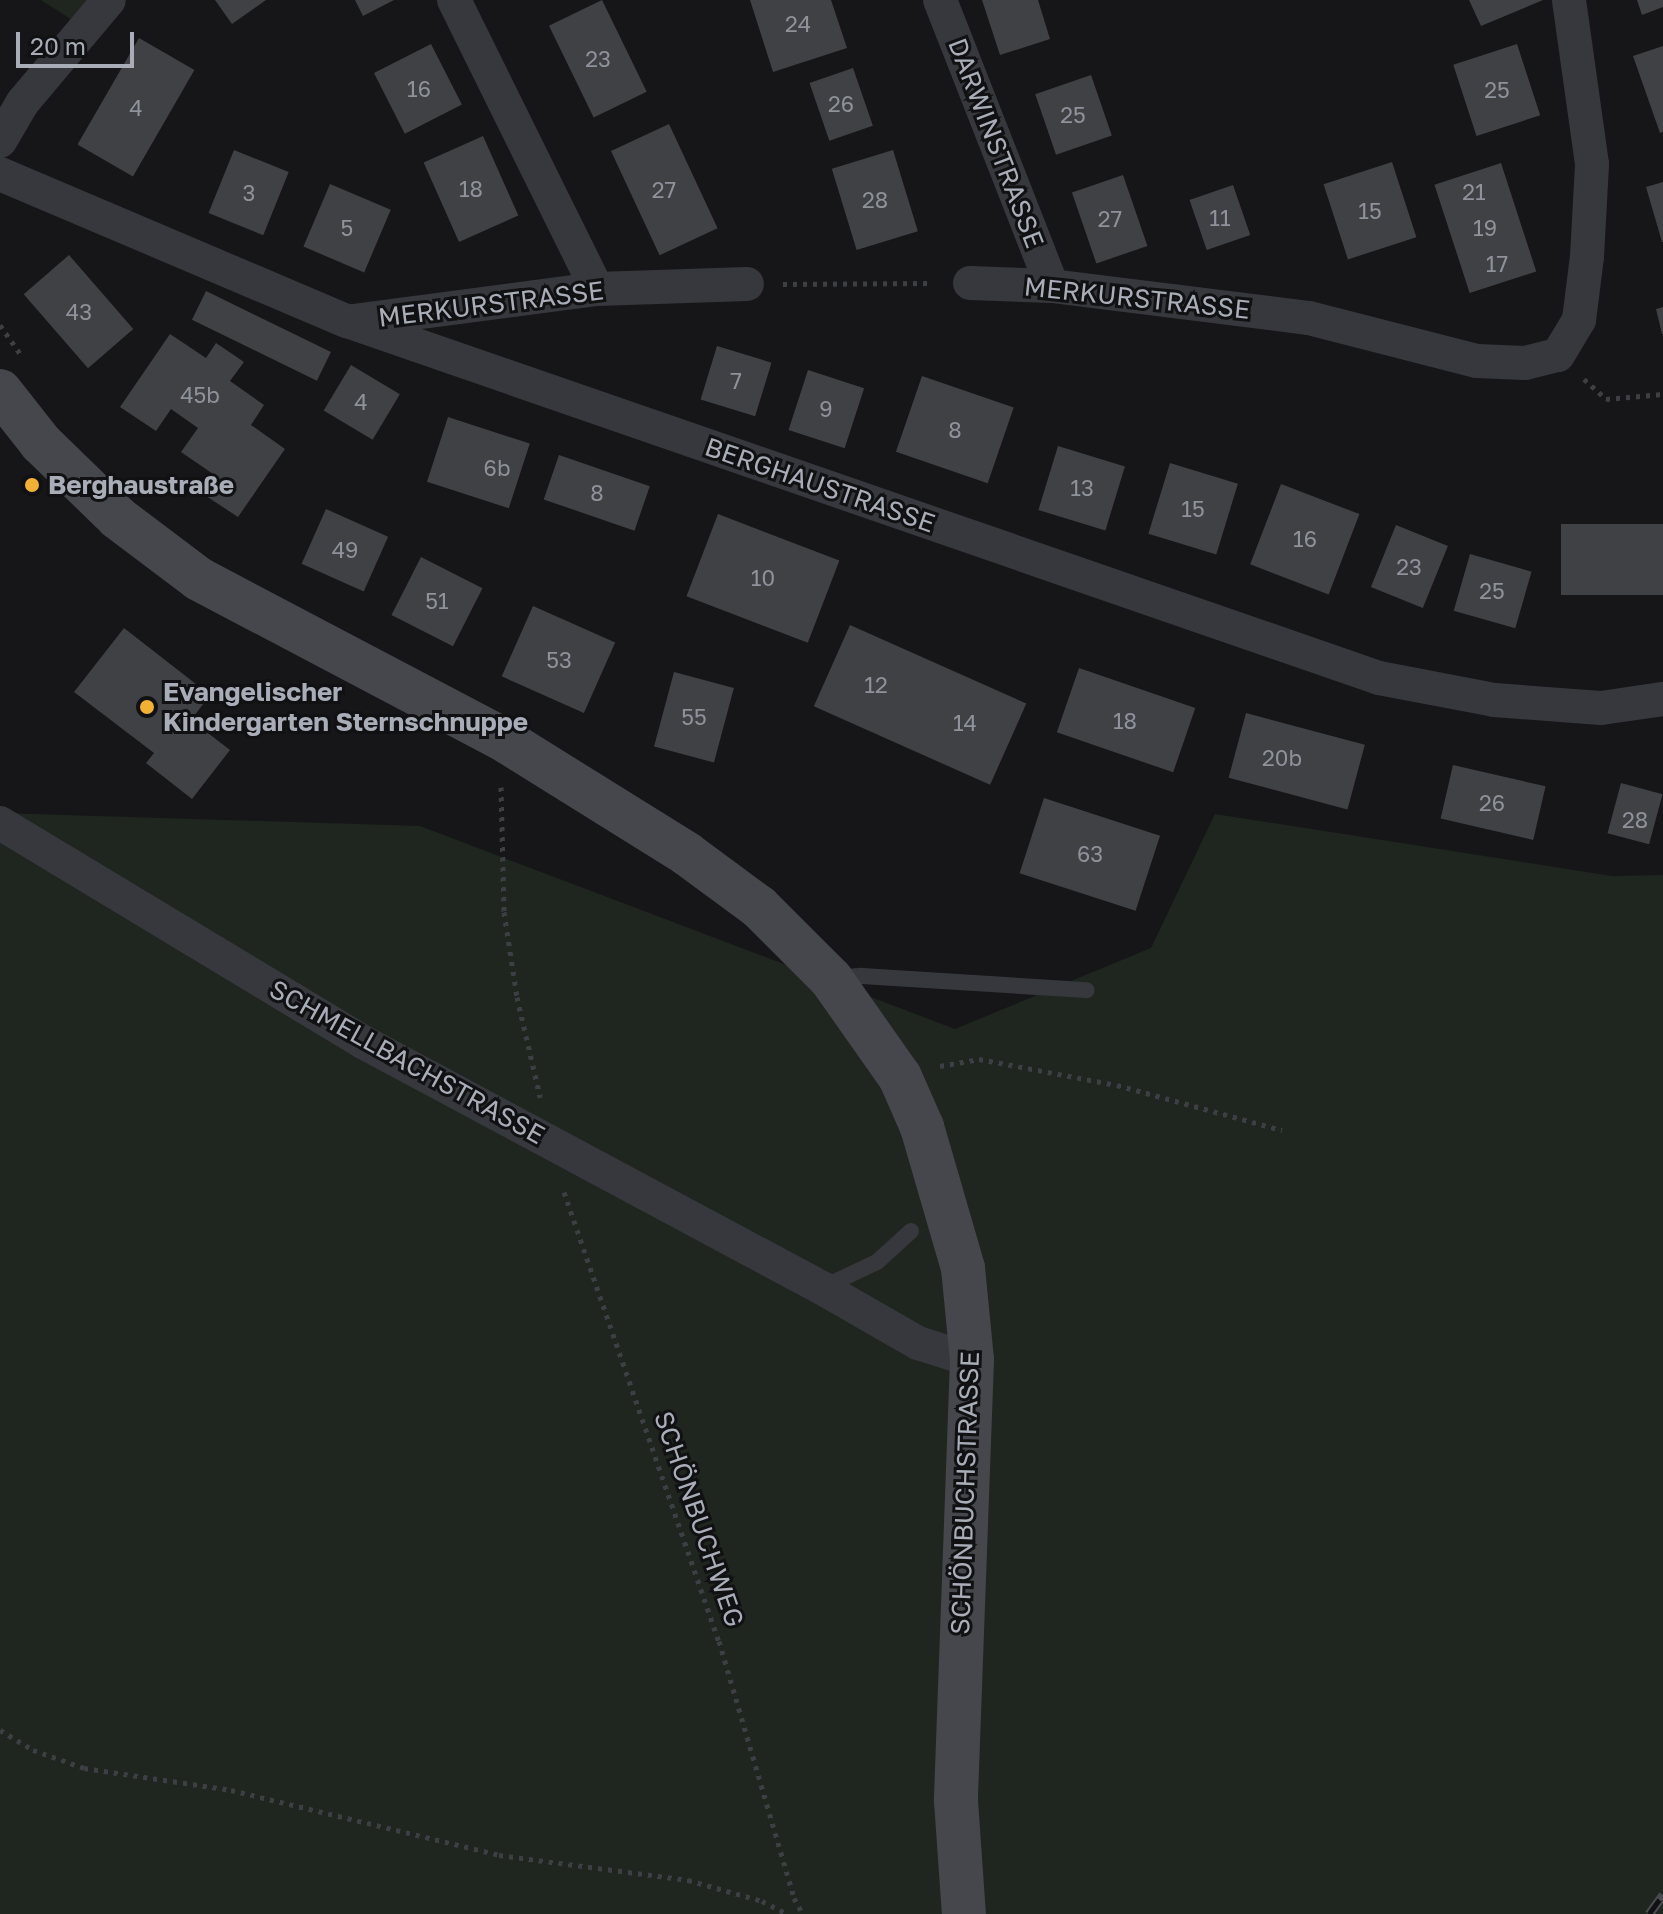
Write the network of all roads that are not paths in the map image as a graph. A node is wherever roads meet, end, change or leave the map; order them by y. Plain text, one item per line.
1 (109, 0) edge
2 (454, 0) edge
3 (940, 0) edge
4 (1569, 0) edge
5 (0, 141) edge
6 (0, 174) edge
7 (970, 283) road end
8 (747, 284) road end
9 (1052, 286) junction
10 (597, 289) junction
11 (347, 321) junction
12 (13, 377) edge
13 (1663, 699) edge
14 (0, 823) edge
15 (831, 979) junction
16 (1087, 990) dead end
17 (911, 1231) dead end
18 (822, 1288) junction
19 (972, 1360) junction
20 (964, 1914) edge

1 - 5 street
2 - 10 street
3 - 9 street, DARWINSTRASSE
4 - 9 street, MERKURSTRASSE
6 - 11 street, BERGHAUSTRASSE
7 - 9 street, MERKURSTRASSE
8 - 10 street, MERKURSTRASSE
10 - 11 street, MERKURSTRASSE
11 - 13 street, BERGHAUSTRASSE
12 - 15 main road, SCHÖNBUCHSTRASSE
14 - 18 street, SCHMELLBACHSTRASSE
15 - 16 lane
15 - 19 main road, SCHÖNBUCHSTRASSE
17 - 18 lane
18 - 19 street, SCHMELLBACHSTRASSE
19 - 20 main road, SCHÖNBUCHSTRASSE

